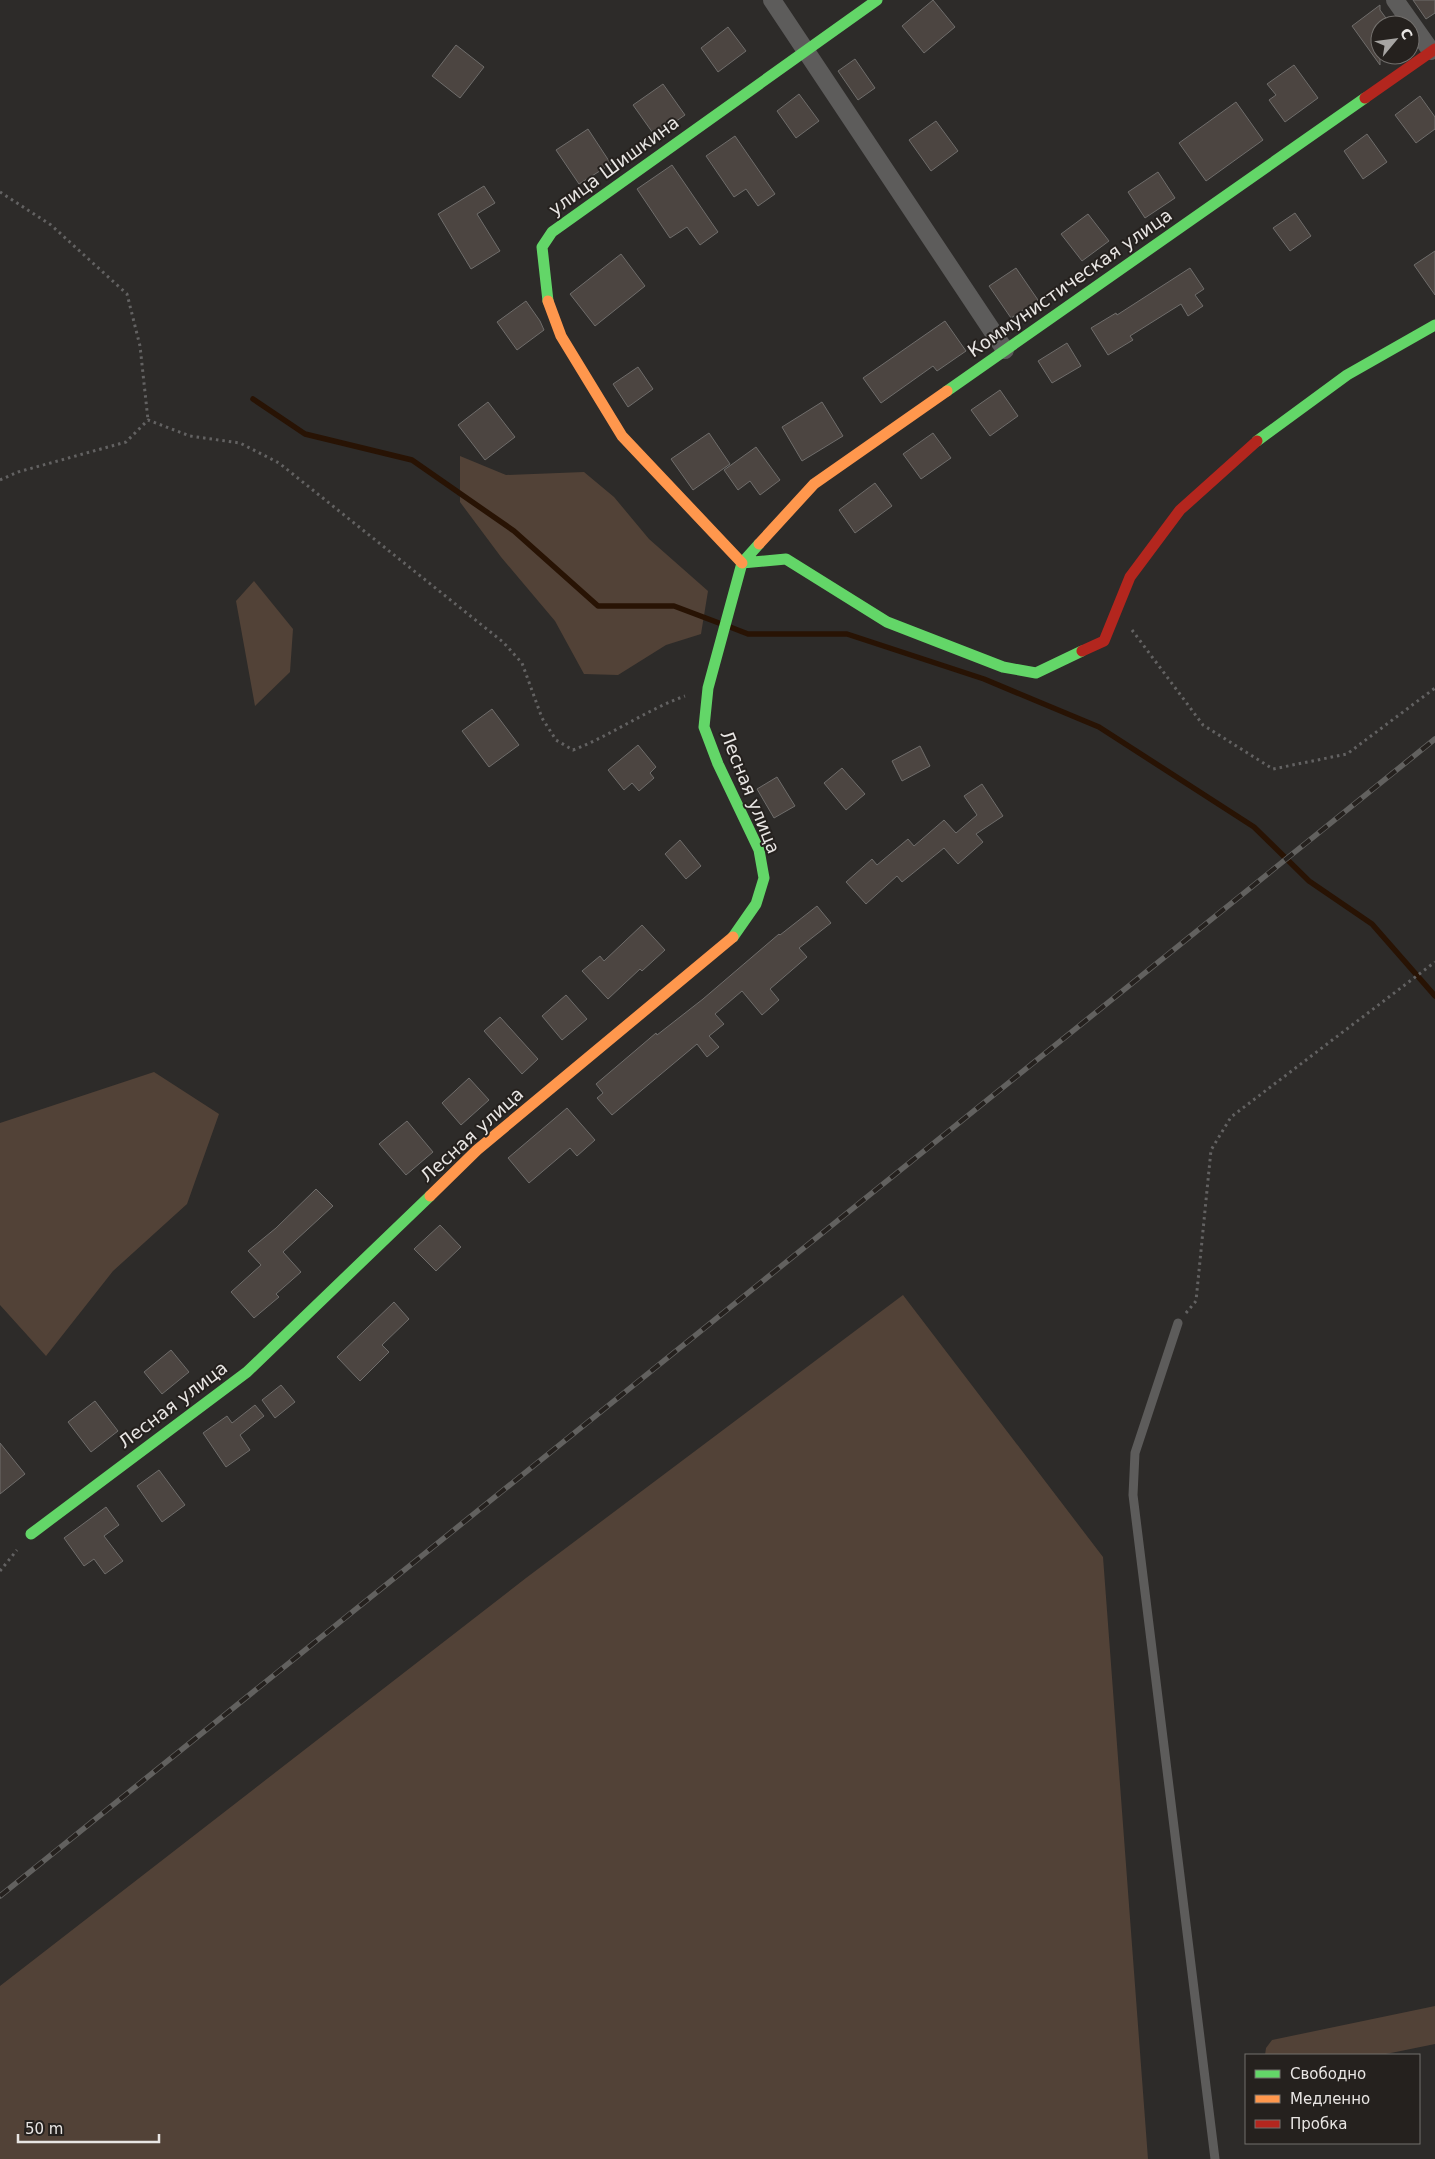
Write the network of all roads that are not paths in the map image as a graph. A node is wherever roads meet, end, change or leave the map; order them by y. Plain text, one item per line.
1 (772, 0) edge
2 (877, 0) edge
3 (1395, 0) edge
4 (1433, 50) edge
5 (806, 51) junction
6 (1435, 325) edge
7 (1005, 350) junction
8 (742, 563) junction
9 (1178, 1323) road end
10 (31, 1534) road end
11 (1215, 2159) edge

1 - 5 street
2 - 5 street, улица Шишкина
3 - 4 street
4 - 7 street, Коммунистическая улица
5 - 7 street
5 - 8 street, улица Шишкина
6 - 8 street
7 - 8 street, Коммунистическая улица
8 - 10 street, Лесная улица
9 - 11 lane

